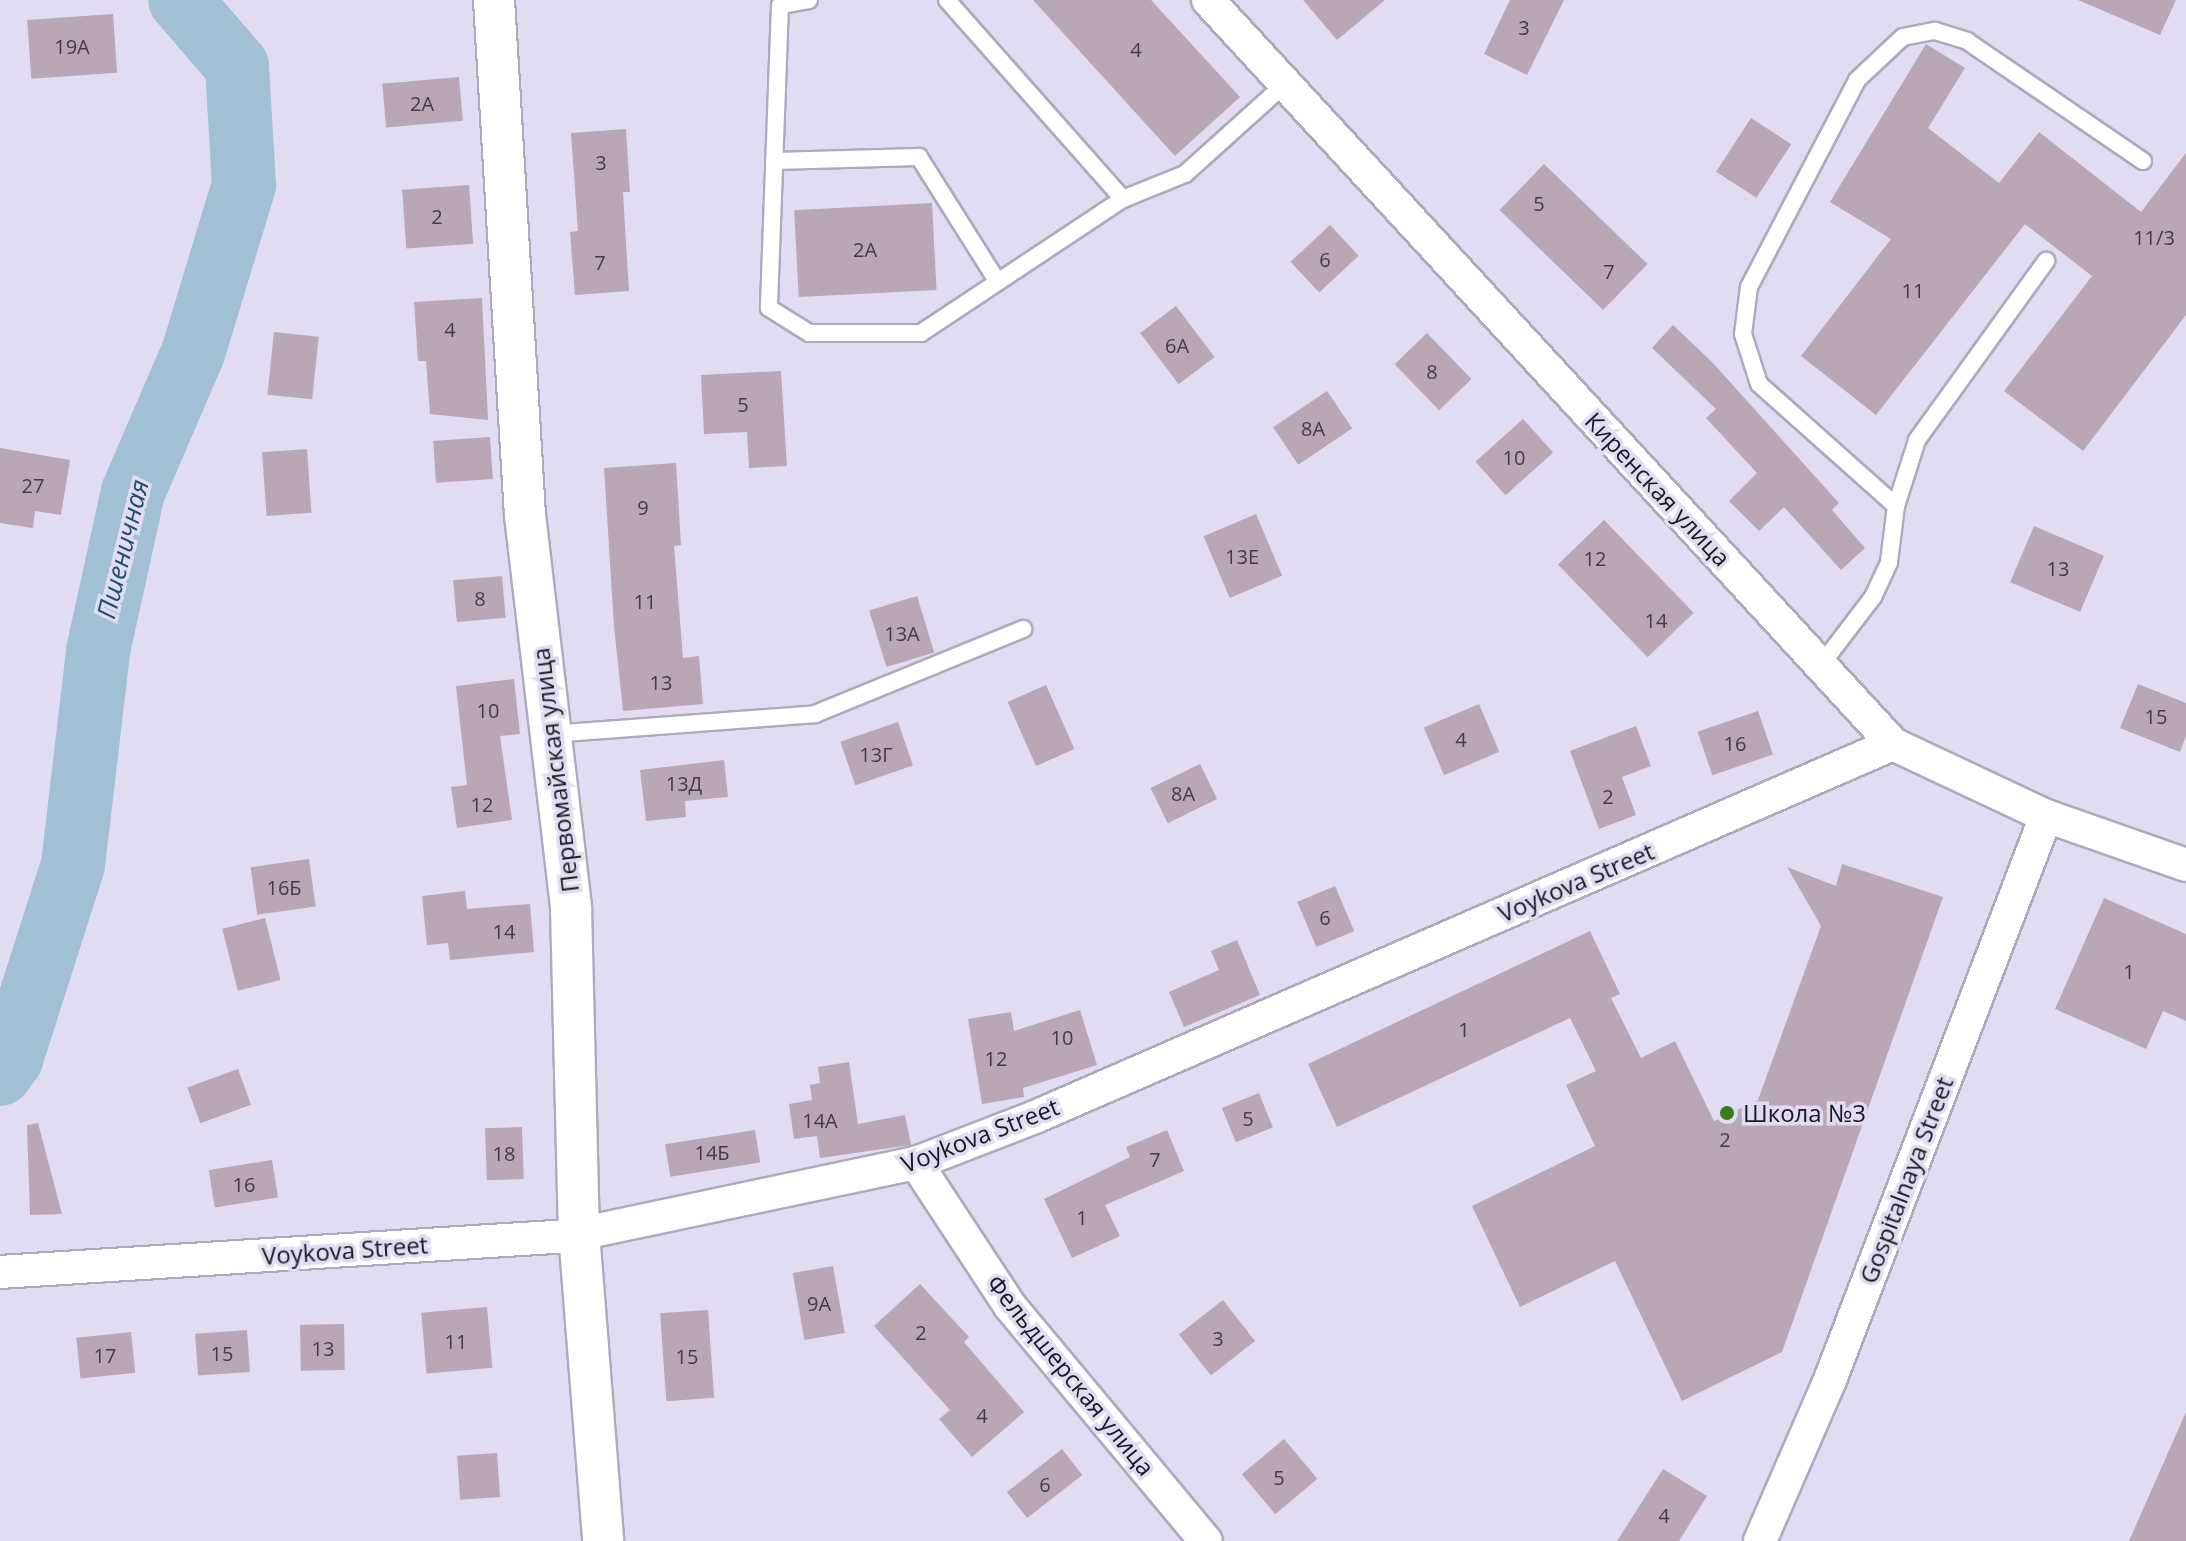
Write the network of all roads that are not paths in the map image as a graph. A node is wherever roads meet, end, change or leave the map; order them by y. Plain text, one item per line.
1 (494, 0) edge
2 (809, 0) edge
3 (947, 0) edge
4 (1208, 0) edge
5 (1286, 83) junction
6 (774, 161) junction
7 (2143, 161) dead end
8 (1123, 199) junction
9 (2046, 261) dead end
10 (997, 281) junction
11 (1896, 506) junction
12 (1023, 629) dead end
13 (1821, 665) junction
14 (551, 734) junction
15 (1893, 744) junction
16 (2046, 816) junction
17 (2186, 865) edge
18 (916, 1163) junction
19 (579, 1233) junction
20 (0, 1272) edge
21 (603, 1541) edge
22 (1206, 1541) edge
23 (1760, 1541) edge

1 - 14 street, Первомайская улица
2 - 6 lane
3 - 8 lane
4 - 5 street, Киренская улица
5 - 8 lane
5 - 13 street, Киренская улица
6 - 10 lane
6 - 10 lane
7 - 11 lane
8 - 10 lane
9 - 11 lane
11 - 13 lane
12 - 14 lane
13 - 15 street, Киренская улица
14 - 19 street, Первомайская улица
15 - 16 street, Киренская улица
15 - 18 street, Voykova Street
16 - 17 street, Киренская улица
16 - 23 street, Gospitalnaya Street
18 - 19 street, Voykova Street
18 - 22 street, Фельдшерская улица
19 - 20 street, Voykova Street
19 - 21 street, Первомайская улица

